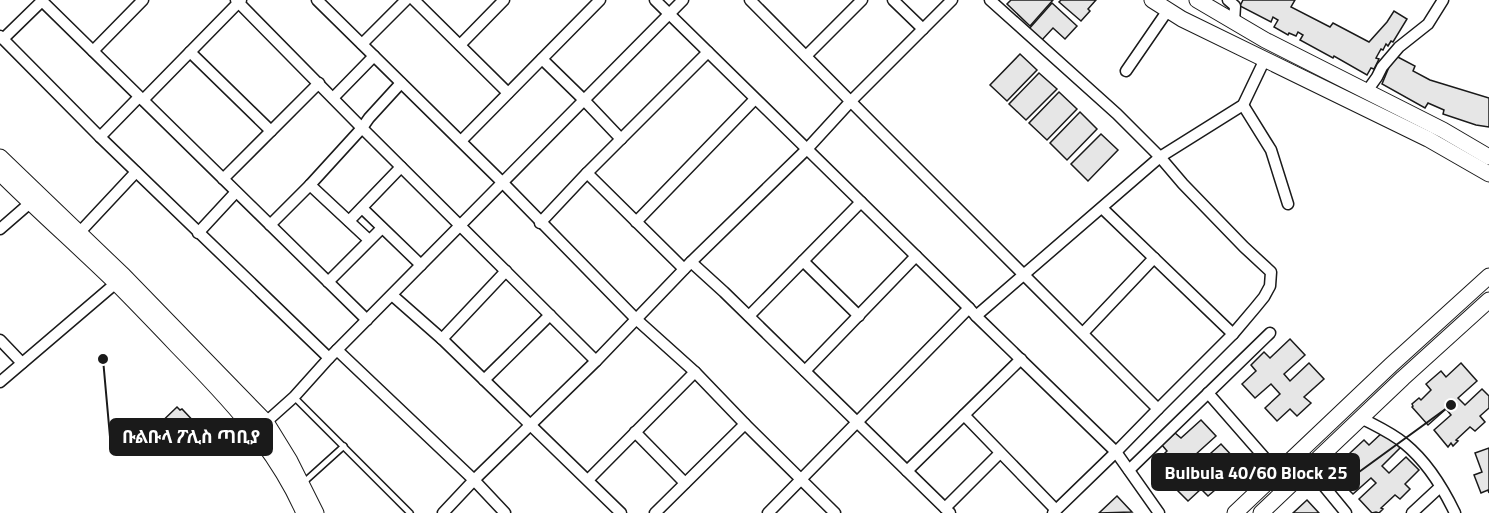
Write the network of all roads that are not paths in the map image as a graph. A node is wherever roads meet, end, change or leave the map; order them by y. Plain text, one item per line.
1 (42, 0) edge
2 (143, 0) edge
3 (316, 0) edge
4 (406, 0) edge
5 (414, 0) edge
6 (504, 0) edge
7 (600, 0) edge
8 (655, 0) edge
9 (683, 0) edge
10 (862, 0) edge
11 (893, 0) edge
12 (951, 0) edge
13 (990, 0) edge
14 (1152, 0) edge
15 (1197, 0) edge
16 (1443, 0) edge
17 (238, 1) edge
18 (757, 2) edge
19 (1234, 2) edge
20 (1168, 10) junction
21 (669, 14) junction
22 (1234, 22) junction
23 (923, 29) junction
24 (1, 38) edge
25 (362, 44) junction
26 (459, 45) junction
27 (93, 51) junction
28 (190, 52) junction
29 (708, 52) junction
30 (374, 56) junction
31 (806, 56) junction
32 (542, 59) junction
33 (1265, 59) junction
34 (1126, 71) dead end
35 (401, 82) junction
36 (318, 83) junction
37 (1367, 91) junction
38 (508, 93) junction
39 (141, 98) junction
40 (333, 99) junction
41 (755, 99) junction
42 (585, 100) junction
43 (851, 101) junction
44 (1243, 105) junction
45 (362, 128) junction
46 (271, 131) junction
47 (100, 137) junction
48 (621, 139) junction
49 (460, 141) junction
50 (807, 149) junction
51 (0, 157) edge
52 (1160, 158) junction
53 (401, 166) junction
54 (1487, 170) edge
55 (136, 172) junction
56 (0, 173) edge
57 (587, 173) junction
58 (223, 179) junction
59 (503, 183) junction
60 (310, 185) junction
61 (236, 192) junction
62 (861, 202) junction
63 (30, 203) junction
64 (1288, 204) dead end
65 (362, 207) junction
66 (1102, 208) junction
67 (349, 221) junction
68 (636, 222) junction
69 (540, 223) junction
70 (270, 225) junction
71 (460, 225) junction
72 (382, 228) junction
73 (0, 229) edge
74 (79, 233) junction
75 (198, 233) junction
76 (369, 240) junction
77 (916, 256) junction
78 (1154, 258) junction
79 (803, 261) junction
80 (421, 265) junction
81 (688, 266) junction
82 (506, 271) junction
83 (1024, 275) junction
84 (1489, 276) edge
85 (328, 282) junction
86 (116, 283) junction
87 (392, 295) junction
88 (1489, 300) edge
89 (973, 312) junction
90 (550, 315) junction
91 (749, 316) junction
92 (859, 316) junction
93 (636, 319) junction
94 (367, 320) junction
95 (1083, 333) junction
96 (1270, 333) dead end
97 (1233, 334) junction
98 (442, 339) junction
99 (0, 340) edge
100 (333, 354) junction
101 (1021, 359) junction
102 (596, 361) junction
103 (22, 363) junction
104 (805, 371) junction
105 (695, 372) junction
106 (484, 380) junction
107 (0, 382) edge
108 (1208, 393) junction
109 (294, 397) junction
110 (1158, 409) junction
111 (964, 416) junction
112 (1361, 418) junction
113 (857, 421) junction
114 (266, 422) junction
115 (745, 424) junction
116 (529, 425) junction
117 (635, 432) junction
118 (344, 446) junction
119 (1116, 452) junction
120 (1000, 453) junction
121 (1309, 468) junction
122 (1129, 470) junction
123 (907, 471) junction
124 (1278, 473) junction
125 (801, 479) junction
126 (474, 480) junction
127 (588, 480) junction
128 (686, 483) junction
129 (302, 484) junction
130 (1440, 487) junction
131 (947, 510) edge
132 (1055, 511) edge
133 (304, 513) edge
134 (316, 513) edge
135 (411, 513) edge
136 (443, 513) edge
137 (505, 513) edge
138 (621, 513) edge
139 (655, 513) edge
140 (768, 513) edge
141 (835, 513) edge
142 (1159, 513) edge
143 (1235, 513) edge
144 (1261, 513) edge
145 (1346, 513) edge
146 (1412, 513) edge
147 (1455, 513) edge

1 - 24 street
1 - 27 street
2 - 27 street
3 - 25 street
4 - 25 street
5 - 26 street
6 - 26 street
7 - 32 street
8 - 21 street
9 - 21 street
10 - 31 street
11 - 23 street
12 - 23 street
13 - 52 street
14 - 20 main road
15 - 22 main road
16 - 37 street
17 - 28 street
17 - 36 street
18 - 31 street
19 - 22 street
20 - 33 main road
20 - 34 street
21 - 29 street
21 - 42 street
22 - 37 main road
23 - 43 street
24 - 47 street
25 - 30 street
26 - 38 street
27 - 39 street
28 - 39 street
28 - 46 street
29 - 41 street
29 - 48 street
30 - 35 street
30 - 40 street
31 - 43 street
32 - 38 street
32 - 42 street
33 - 44 street
33 - 54 main road
35 - 45 street
35 - 49 street
36 - 40 street
36 - 46 street
37 - 54 main road
38 - 49 street
39 - 47 street
39 - 58 street
40 - 45 street
41 - 50 street
41 - 68 street
42 - 48 street
42 - 59 street
43 - 50 street
43 - 83 street
44 - 52 street
44 - 64 street
45 - 53 street
45 - 60 street
46 - 58 street
47 - 55 street
48 - 57 street
49 - 59 street
50 - 62 street
50 - 81 street
51 - 74 main road
52 - 66 street
52 - 97 street
53 - 65 street
53 - 71 street
55 - 74 street
55 - 75 street
56 - 63 main road
57 - 68 street
57 - 69 street
58 - 61 street
59 - 69 street
59 - 71 street
60 - 67 street
60 - 70 street
61 - 70 street
61 - 75 street
62 - 77 street
62 - 79 street
63 - 73 street
63 - 86 main road
65 - 67 street
65 - 72 street
66 - 78 street
66 - 83 street
67 - 76 street
68 - 81 street
69 - 93 street
70 - 85 street
71 - 80 street
71 - 82 street
72 - 76 street
72 - 80 street
74 - 114 main road
75 - 100 street
76 - 85 street
77 - 89 street
77 - 92 street
78 - 95 street
78 - 97 street
79 - 91 street
79 - 92 street
80 - 87 street
81 - 91 street
81 - 93 street
82 - 90 street
82 - 98 street
83 - 89 street
83 - 95 street
84 - 124 main road
85 - 94 street
86 - 103 street
86 - 133 main road
87 - 94 street
87 - 98 street
88 - 112 main road
89 - 101 street
89 - 113 street
90 - 102 street
90 - 106 street
91 - 104 street
92 - 104 street
93 - 102 street
93 - 105 street
94 - 100 street
95 - 110 street
96 - 108 street
97 - 110 street
98 - 106 street
99 - 103 street
100 - 109 street
100 - 126 street
101 - 111 street
101 - 119 street
102 - 116 street
103 - 107 street
104 - 113 street
105 - 115 street
105 - 117 street
106 - 116 street
108 - 122 street
108 - 124 street
109 - 114 street
109 - 118 lane
110 - 119 street
111 - 120 street
111 - 123 street
112 - 121 main road
112 - 130 street
113 - 123 street
113 - 125 street
114 - 129 main road
115 - 125 street
115 - 128 street
116 - 126 street
116 - 127 street
117 - 127 street
117 - 128 street
118 - 129 lane
118 - 135 lane
119 - 122 street
119 - 132 street
120 - 131 street
120 - 132 street
121 - 144 main road
121 - 145 street
122 - 142 street
123 - 131 street
124 - 143 main road
125 - 140 street
125 - 141 street
126 - 136 street
126 - 137 street
127 - 138 street
128 - 139 street
129 - 134 main road
130 - 146 street
130 - 147 street

